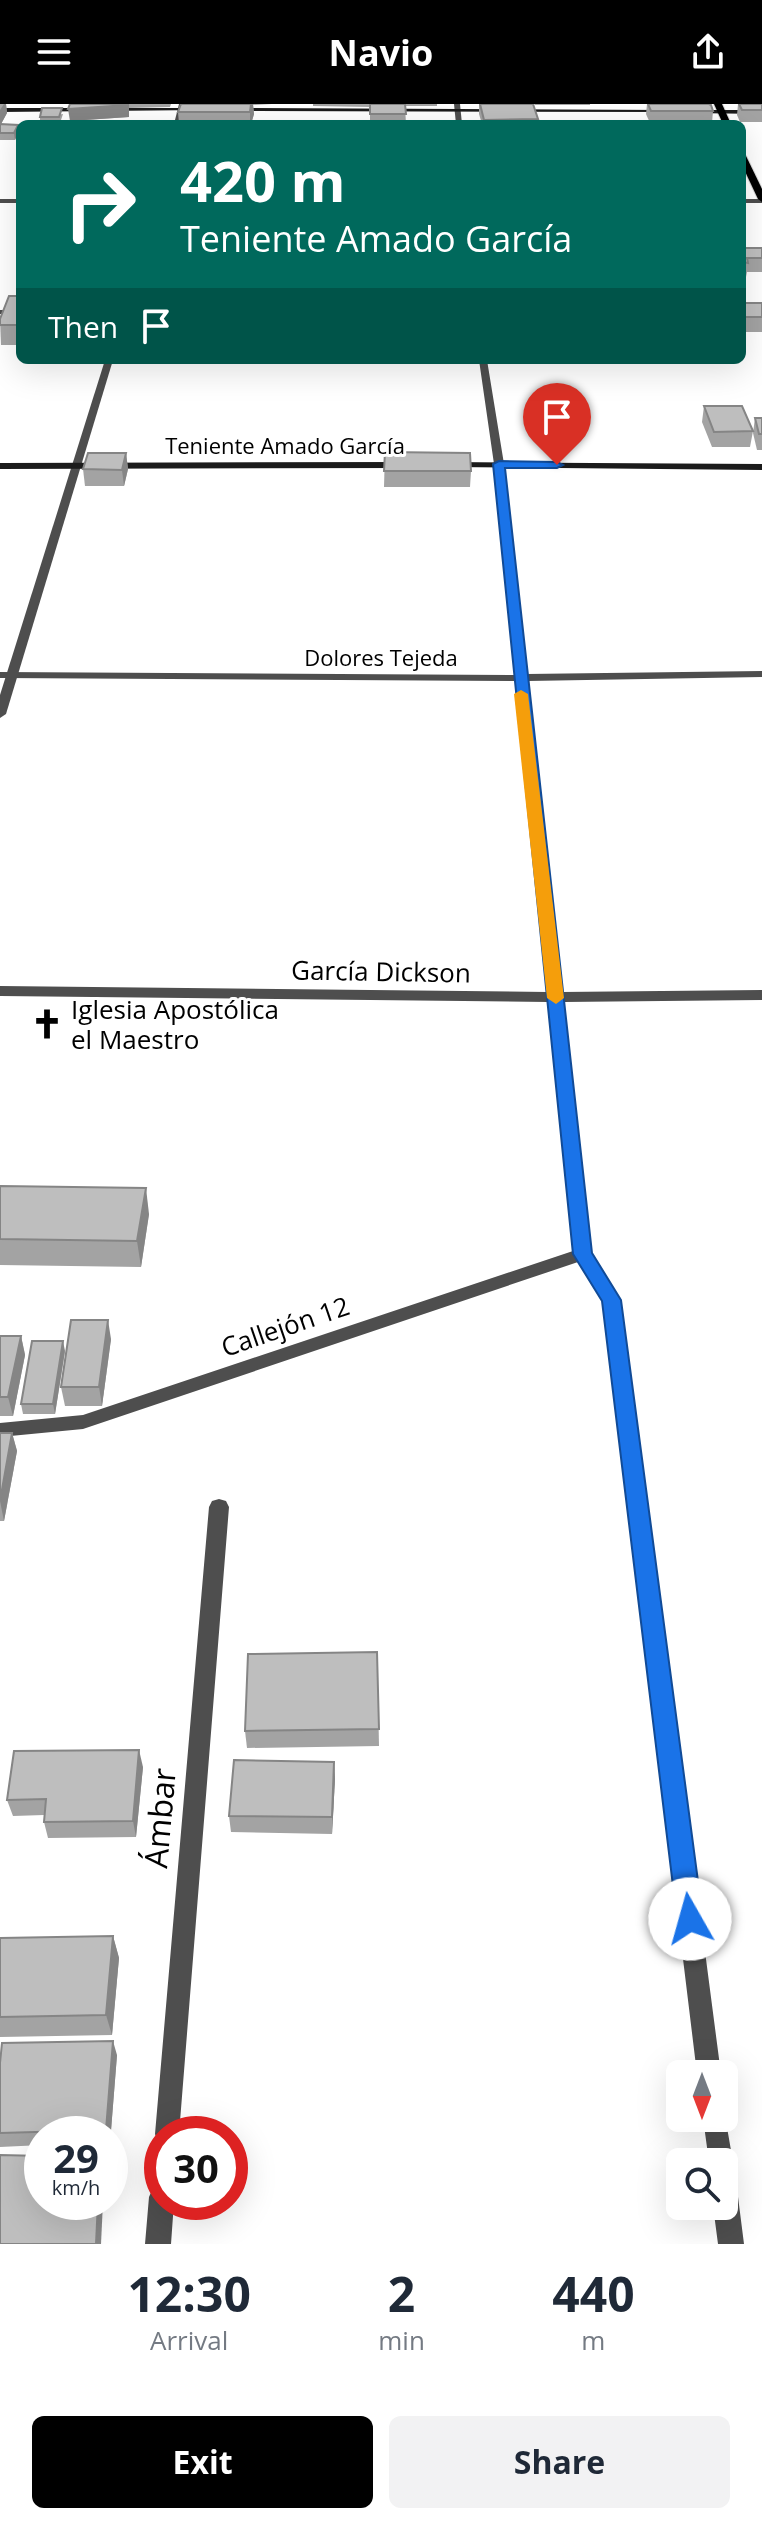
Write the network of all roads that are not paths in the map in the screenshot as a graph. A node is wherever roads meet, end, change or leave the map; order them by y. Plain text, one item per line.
1 (181, 107) edge
2 (457, 108) edge
3 (720, 108) edge
4 (0, 110) edge
5 (209, 110) edge
6 (224, 110) edge
7 (762, 112) edge
8 (746, 165) edge
9 (762, 200) edge
10 (108, 364) edge
11 (484, 364) edge
12 (499, 464) junction
13 (421, 465) edge
14 (436, 465) edge
15 (0, 466) edge
16 (77, 466) junction
17 (762, 467) edge
18 (762, 674) edge
19 (5, 675) edge
20 (519, 678) junction
21 (0, 714) edge
22 (0, 991) edge
23 (762, 995) edge
24 (555, 997) junction
25 (582, 1254) junction
26 (0, 1430) edge
27 (219, 1507) dead end
28 (707, 2060) edge
29 (168, 2116) edge
30 (160, 2220) edge
31 (728, 2220) edge
32 (158, 2244) edge
33 (731, 2244) edge

1 - 4 main road
1 - 5 main road
2 - 3 main road
2 - 6 main road
3 - 7 main road
8 - 9 main road
10 - 16 street
11 - 12 street
12 - 14 main road, Teniente Amado García
12 - 17 main road, Teniente Amado García
12 - 20 street
13 - 16 main road, Teniente Amado García
15 - 16 main road, Teniente Amado García
16 - 19 street
18 - 20 street, Dolores Tejeda
19 - 20 street, Dolores Tejeda
19 - 21 street
20 - 24 street
22 - 24 street, García Dickson
23 - 24 street, García Dickson
24 - 25 street
25 - 26 street, Callejón 12
25 - 28 street
27 - 29 street, Ámbar
30 - 32 street
31 - 33 street

